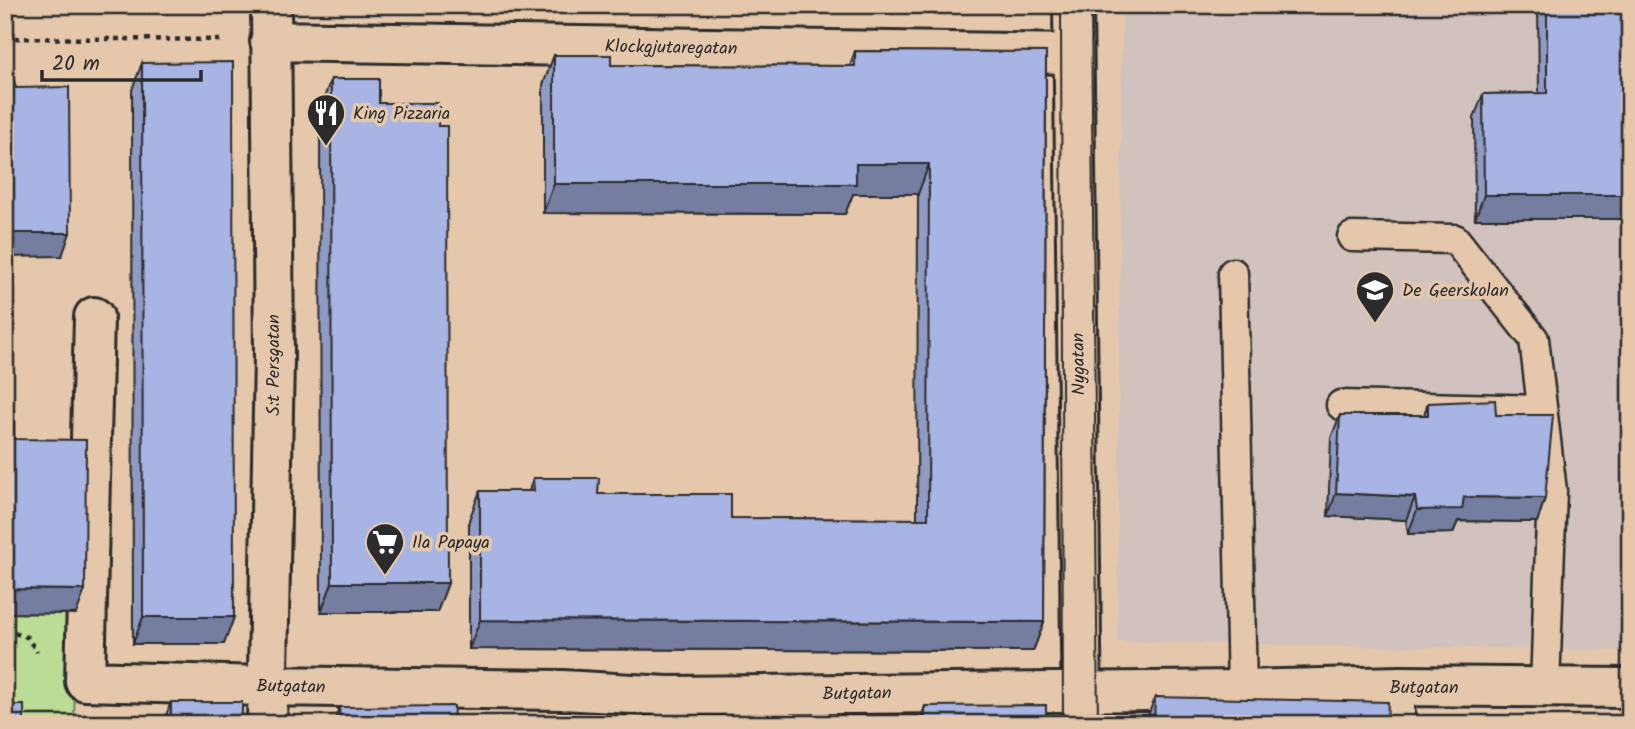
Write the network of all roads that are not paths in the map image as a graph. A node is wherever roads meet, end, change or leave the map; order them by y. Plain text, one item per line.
1 (1073, 5) edge
2 (270, 23) edge
3 (1073, 54) junction
4 (1352, 237) dead end
5 (1233, 273) dead end
6 (94, 317) dead end
7 (1341, 405) dead end
8 (1542, 410) junction
9 (268, 686) junction
10 (1400, 686) junction
11 (1545, 687) junction
12 (1630, 688) edge
13 (1242, 690) junction
14 (1082, 707) edge
15 (668, 710) edge
16 (268, 724) edge
17 (1400, 724) edge

1 - 3 street, Nygatan
2 - 3 street, Klockgjutaregatan
2 - 9 street, S:t Persgatan
3 - 14 street, Nygatan
4 - 8 lane
5 - 13 lane
6 - 9 street, Butgatan
7 - 8 lane
8 - 11 lane
9 - 15 street, Butgatan
9 - 16 street, S:t Persgatan
10 - 11 street, Butgatan
10 - 13 street, Butgatan
10 - 17 lane
11 - 12 street, Butgatan
13 - 14 street, Butgatan
14 - 15 street, Butgatan

